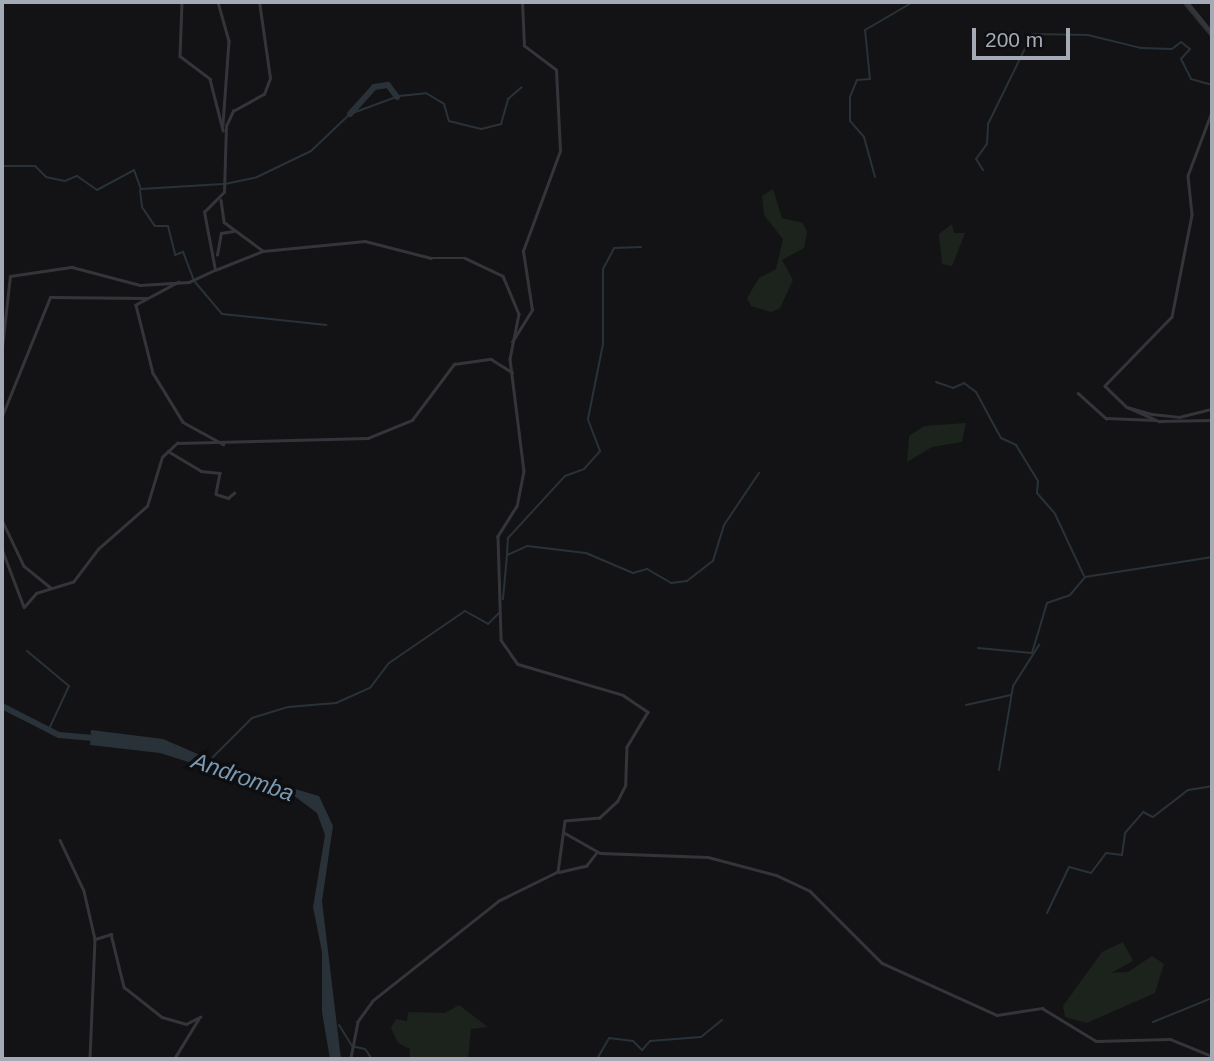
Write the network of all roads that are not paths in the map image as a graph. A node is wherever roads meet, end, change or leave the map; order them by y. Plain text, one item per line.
1 (182, 2) edge
2 (218, 2) edge
3 (259, 2) edge
4 (522, 2) edge
5 (1187, 2) edge
6 (1212, 33) edge
7 (1212, 112) edge
8 (223, 126) junction
9 (224, 135) junction
10 (221, 200) junction
11 (233, 231) junction
12 (264, 251) junction
13 (216, 258) junction
14 (215, 270) junction
15 (179, 282) junction
16 (146, 298) junction
17 (512, 342) junction
18 (2, 347) edge
19 (512, 372) junction
20 (1078, 393) dead end
21 (1127, 407) junction
22 (1212, 409) edge
23 (2, 416) edge
24 (1155, 420) junction
25 (1212, 420) edge
26 (224, 445) junction
27 (167, 451) junction
28 (233, 493) dead end
29 (2, 520) edge
30 (2, 549) edge
31 (54, 589) junction
32 (565, 833) junction
33 (60, 840) dead end
34 (597, 852) junction
35 (558, 872) junction
36 (95, 939) junction
37 (1212, 1055) edge
38 (90, 1059) edge
39 (174, 1059) edge
40 (351, 1059) edge

1 - 8 street
2 - 8 street
3 - 9 street
4 - 17 street
5 - 6 street
7 - 21 street
8 - 9 street
9 - 10 street
10 - 11 street
10 - 13 street
11 - 12 street
11 - 13 street
12 - 14 street
12 - 17 street
13 - 14 street
14 - 15 street
15 - 16 street
15 - 18 street
16 - 23 street
16 - 26 street
17 - 19 street
19 - 26 street
19 - 32 street
20 - 24 street
21 - 22 street
21 - 24 street
24 - 25 street
26 - 27 street
27 - 28 street
27 - 31 street
29 - 31 street
30 - 31 street
32 - 34 street
32 - 35 street
33 - 36 street
34 - 35 street
34 - 37 street
35 - 40 street
36 - 38 street
36 - 39 street

